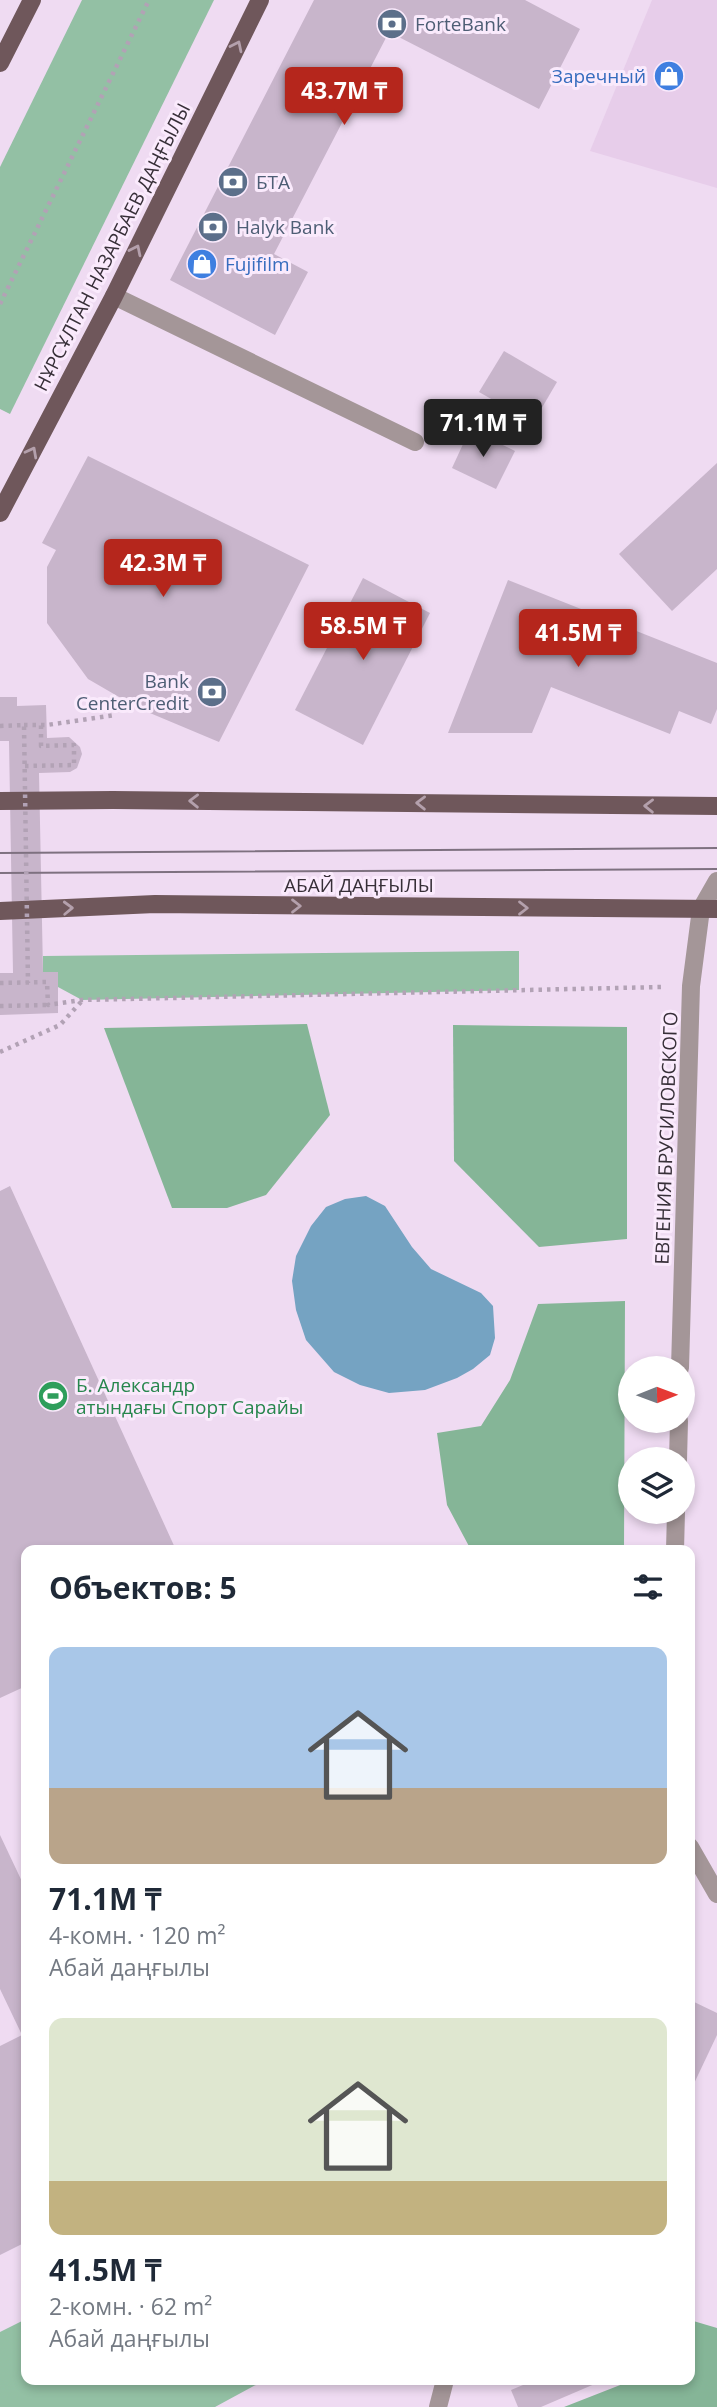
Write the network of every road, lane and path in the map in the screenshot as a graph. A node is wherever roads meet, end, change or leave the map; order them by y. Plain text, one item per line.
1 (32, 0) edge
2 (149, 0) edge
3 (260, 0) edge
4 (0, 63) edge
5 (114, 296) junction
6 (0, 304) edge
7 (415, 442) dead end
8 (0, 513) edge
9 (115, 715) dead end
10 (24, 725) junction
11 (41, 725) junction
12 (0, 726) edge
13 (25, 766) junction
14 (0, 801) edge
15 (717, 806) edge
16 (717, 881) edge
17 (709, 909) edge
18 (0, 911) edge
19 (0, 983) edge
20 (28, 983) junction
21 (691, 986) junction
22 (82, 1000) junction
23 (48, 1005) junction
24 (0, 1006) edge
25 (0, 1052) edge
26 (680, 1356) edge
27 (676, 1524) edge
28 (675, 1545) edge
29 (695, 1856) edge
30 (717, 1894) edge
31 (444, 2385) edge
32 (438, 2407) edge

1 - 4 main road
2 - 6 path
5 -> 3 main road, НҰРСҰЛТАН НАЗАРБАЕВ ДАҢҒЫЛЫ
5 - 7 street
8 -> 5 main road, НҰРСҰЛТАН НАЗАРБАЕВ ДАҢҒЫЛЫ
9 - 11 path
10 - 11 path
10 - 12 path, bridge
10 - 13 path, bridge
11 - 13 path
13 - 20 path, bridge
15 -> 14 main road
16 - 17 street
18 -> 17 main road, АБАЙ ДАҢҒЫЛЫ
17 - 21 street, ЕВГЕНИЯ БРУСИЛОВСКОГО
19 - 20 path
20 - 23 path
21 - 22 path
21 - 26 street, ЕВГЕНИЯ БРУСИЛОВСКОГО
22 - 23 path
22 - 25 path
23 - 24 path
27 - 28 street
29 - 30 street
31 - 32 street

